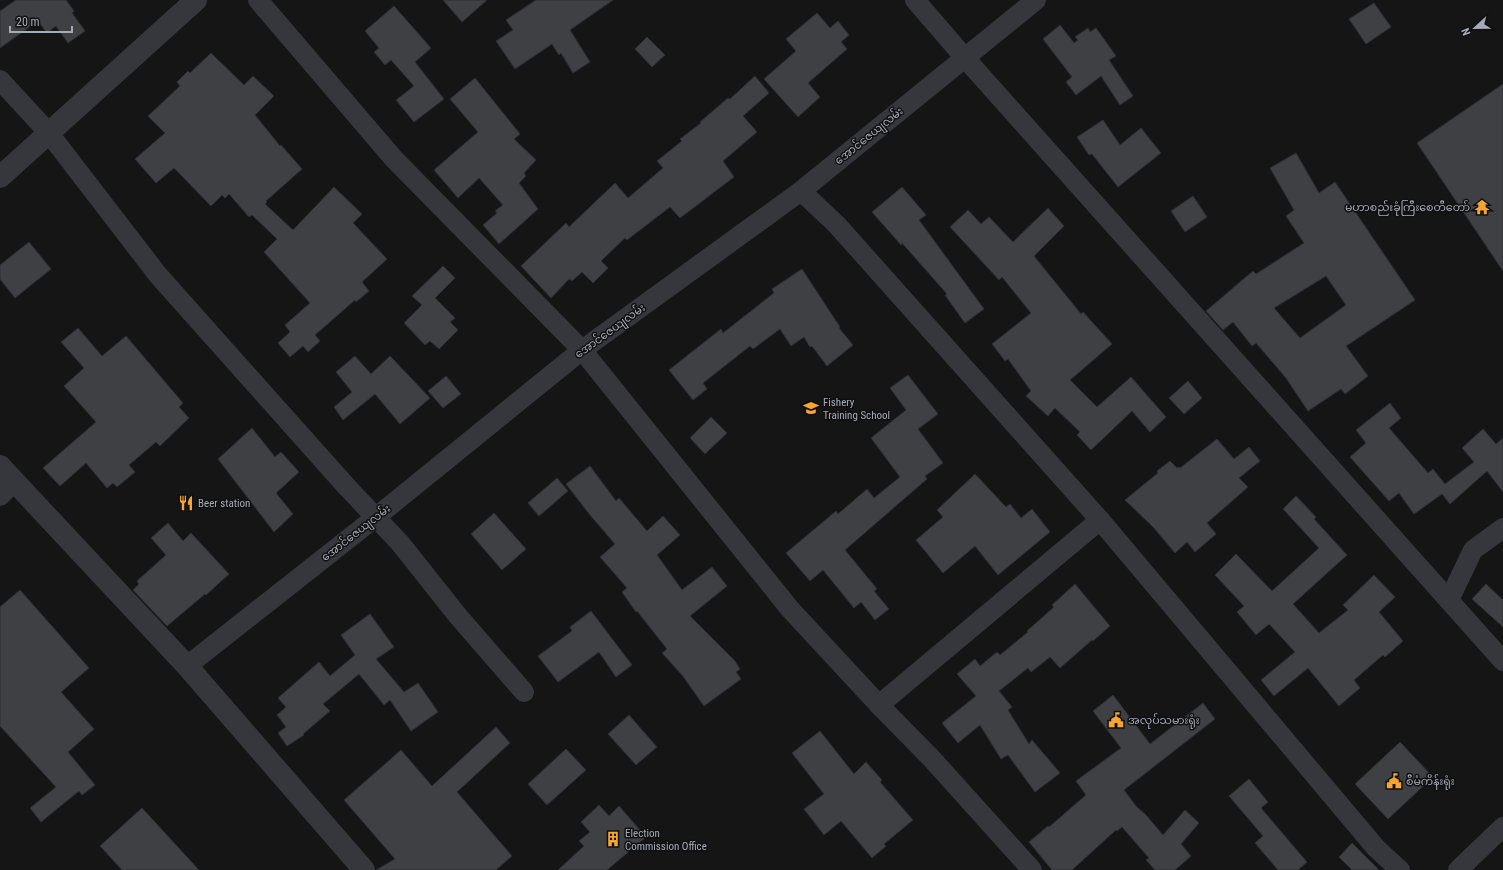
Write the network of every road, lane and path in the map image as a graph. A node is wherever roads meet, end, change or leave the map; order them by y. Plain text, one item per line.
1 (196, 0) edge
2 (258, 0) edge
3 (915, 0) edge
4 (1036, 0) edge
5 (965, 58) junction
6 (0, 80) edge
7 (48, 132) junction
8 (0, 177) edge
9 (801, 191) junction
10 (582, 350) junction
11 (0, 466) edge
12 (7, 489) edge
13 (376, 517) junction
14 (1100, 520) junction
15 (1503, 528) edge
16 (1448, 600) junction
17 (1503, 661) edge
18 (187, 666) junction
19 (524, 692) dead end
20 (879, 705) junction
21 (1503, 828) edge
22 (364, 870) edge
23 (1032, 870) edge
24 (1400, 870) edge
25 (1458, 870) edge

1 - 7 street
2 - 10 street
3 - 5 street
4 - 5 street, အောင်ဇေယျလမ်း
5 - 9 street, အောင်ဇေယျလမ်း
5 - 16 street
6 - 7 street
7 - 8 street
7 - 13 street
9 - 10 street, အောင်ဇေယျလမ်း
9 - 14 street
10 - 13 street, အောင်ဇေယျလမ်း
10 - 20 street
11 - 12 street
12 - 18 street
13 - 18 street, အောင်ဇေယျလမ်း
13 - 19 street
14 - 20 street
14 - 24 street
15 - 16 street
16 - 17 street
18 - 22 street
20 - 23 street
21 - 25 street

